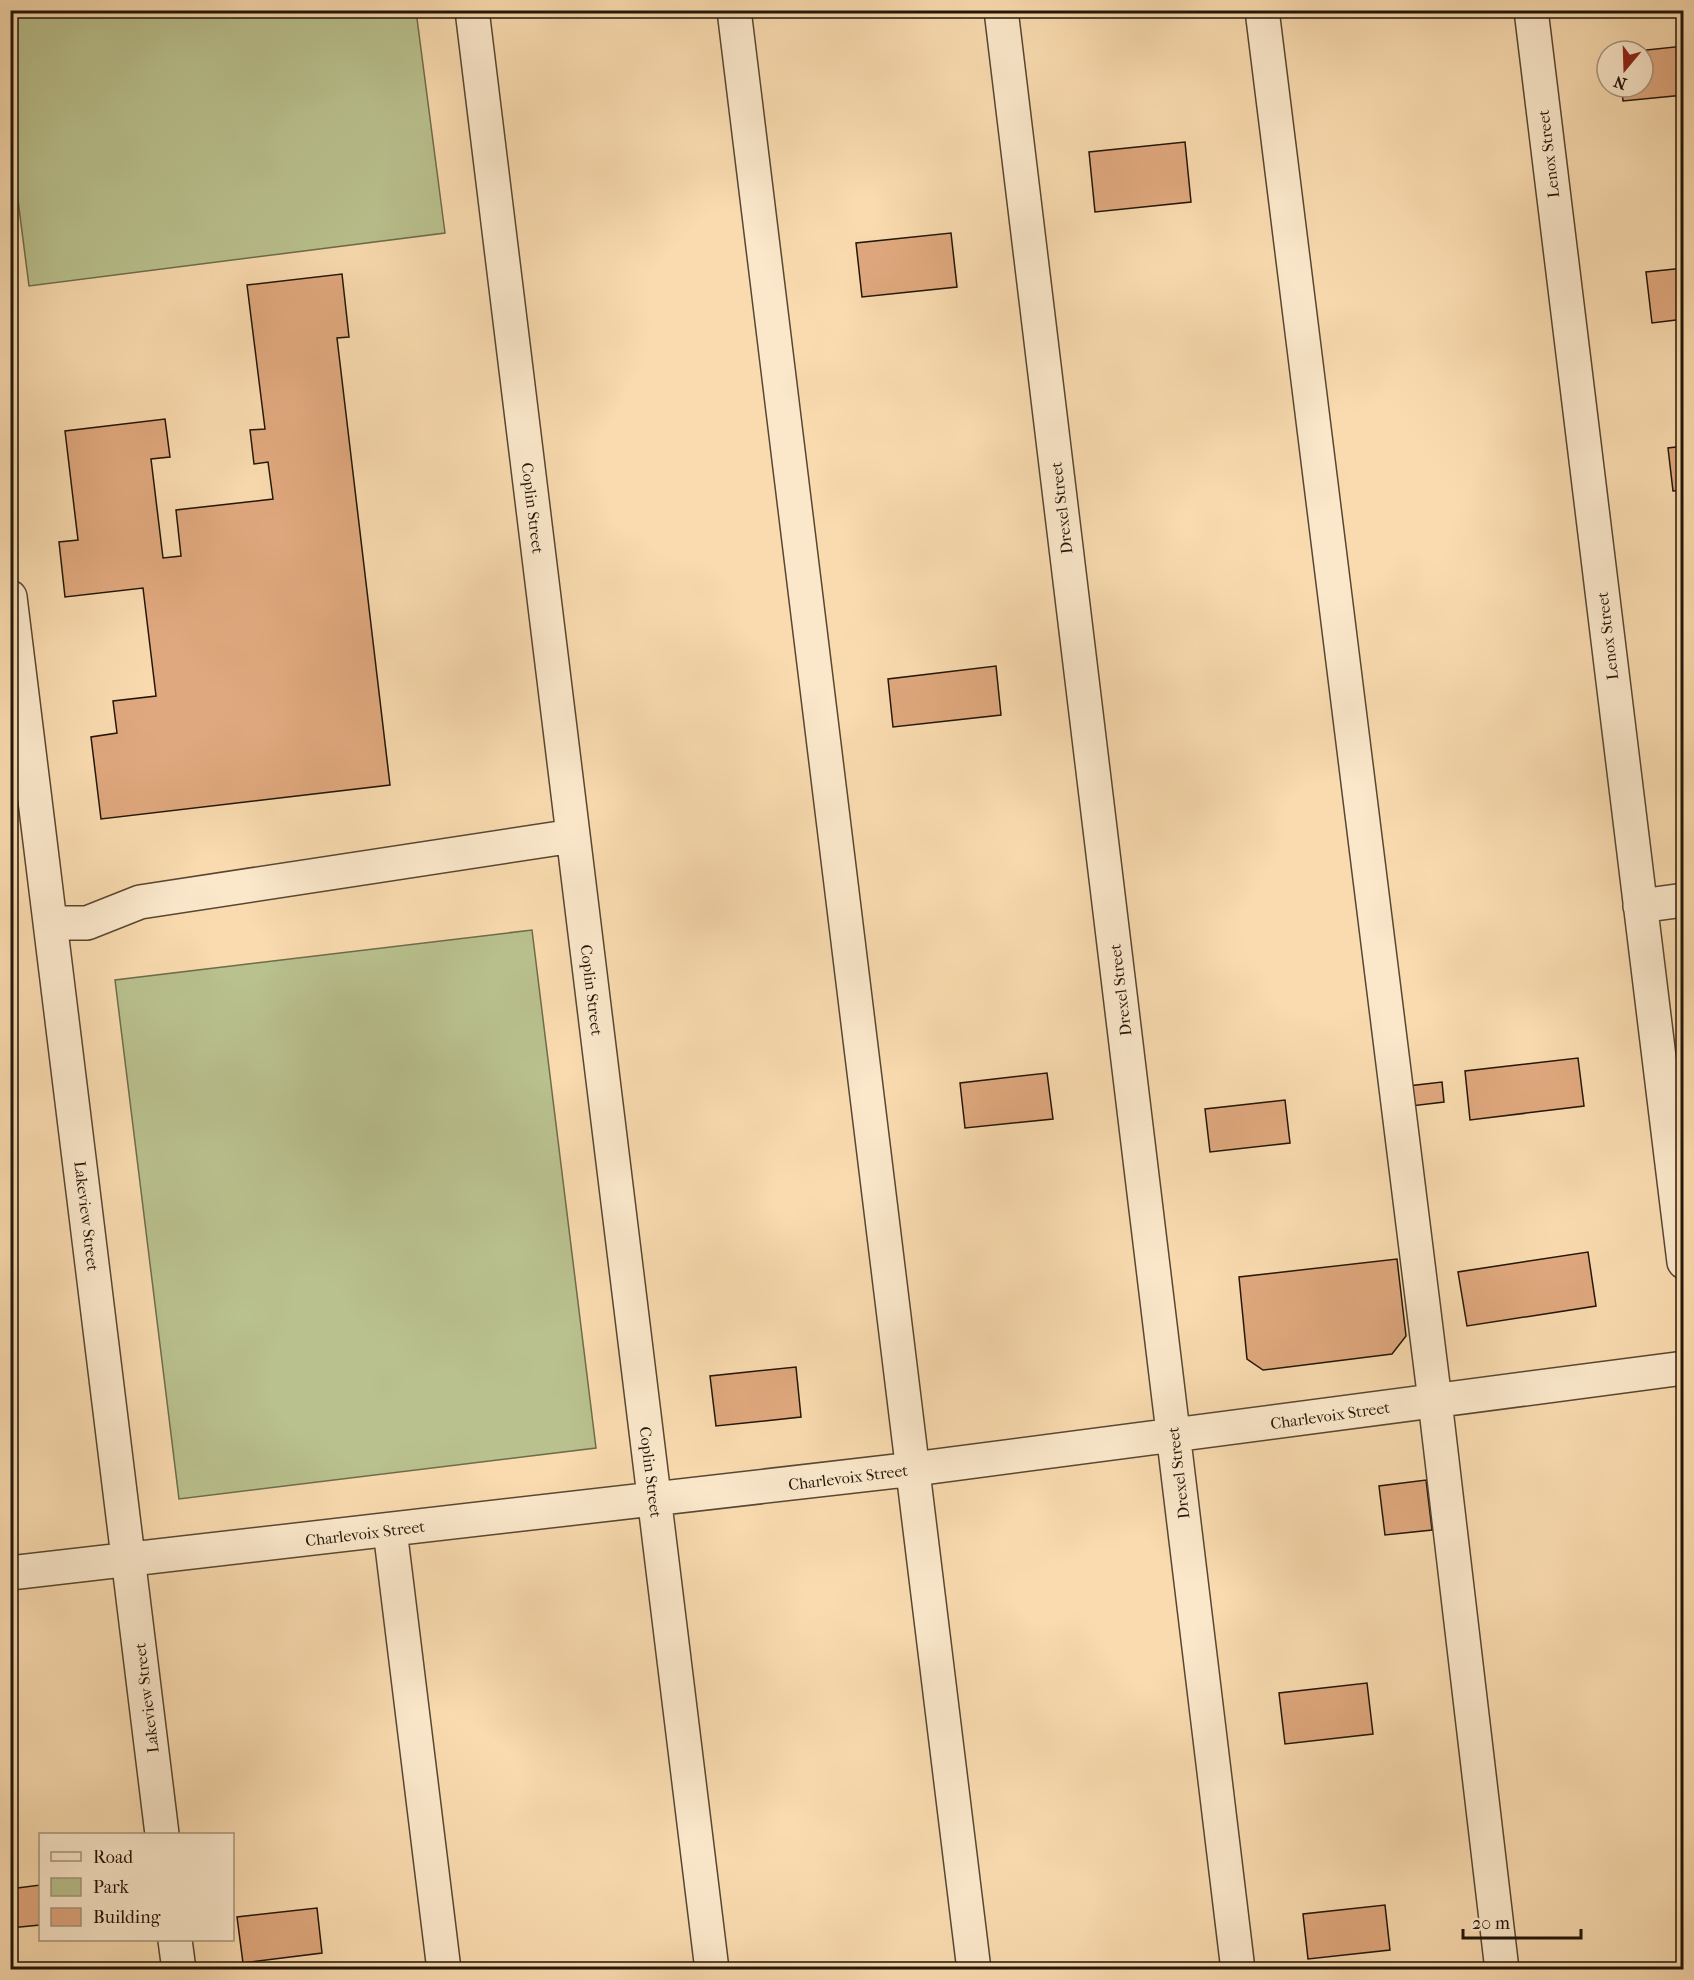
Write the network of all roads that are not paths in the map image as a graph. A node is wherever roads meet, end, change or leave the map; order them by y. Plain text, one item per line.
1 (472, 10) edge
2 (734, 10) edge
3 (1001, 10) edge
4 (1263, 10) edge
5 (1531, 10) edge
6 (10, 597) edge
7 (573, 836) junction
8 (1683, 900) edge
9 (1640, 906) junction
10 (51, 923) junction
11 (1683, 1262) edge
12 (1683, 1368) edge
13 (1435, 1401) junction
14 (1173, 1436) junction
15 (914, 1469) junction
16 (655, 1499) junction
17 (390, 1530) junction
18 (129, 1560) junction
19 (10, 1573) edge
20 (162, 1833) edge
21 (175, 1941) edge
22 (179, 1970) edge
23 (444, 1970) edge
24 (712, 1970) edge
25 (974, 1970) edge
26 (1238, 1970) edge
27 (1502, 1970) edge

1 - 7 street, Coplin Street
2 - 15 street
3 - 14 street, Drexel Street
4 - 13 street
5 - 9 street, Lenox Street
6 - 10 street, Lakeview Street
7 - 10 street
7 - 16 street, Coplin Street
8 - 9 street
9 - 11 street, Lenox Street
10 - 18 street, Lakeview Street
12 - 13 street, Charlevoix Street
13 - 14 street, Charlevoix Street
13 - 27 street
14 - 15 street, Charlevoix Street
14 - 26 street, Drexel Street
15 - 16 street, Charlevoix Street
15 - 25 street
16 - 17 street, Charlevoix Street
16 - 24 street, Coplin Street
17 - 18 street, Charlevoix Street
17 - 23 street
18 - 19 street, Charlevoix Street
18 - 20 street, Lakeview Street
21 - 22 street

